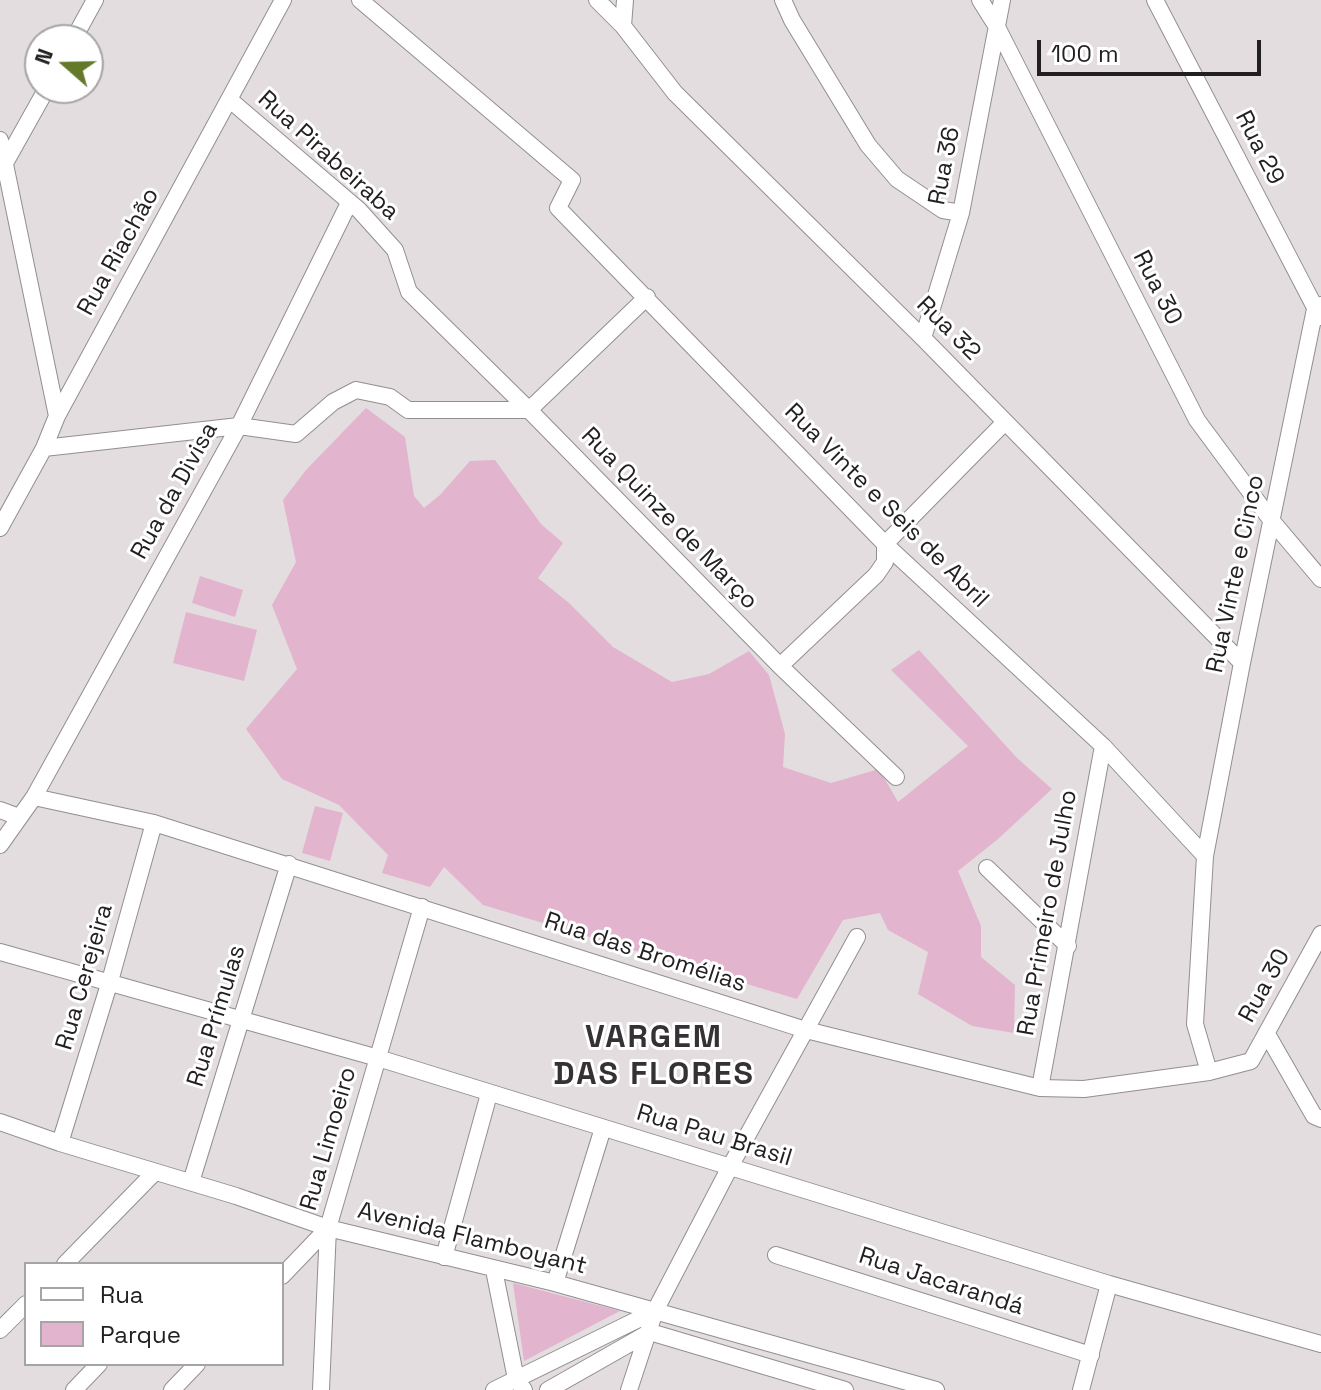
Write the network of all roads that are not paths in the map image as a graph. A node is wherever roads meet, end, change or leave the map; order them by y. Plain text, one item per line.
1 (95, 0) edge
2 (283, 0) edge
3 (360, 0) edge
4 (597, 0) edge
5 (625, 0) edge
6 (783, 0) edge
7 (980, 0) edge
8 (1002, 0) edge
9 (1155, 0) edge
10 (82, 24) edge
11 (623, 26) junction
12 (997, 27) junction
13 (230, 100) junction
14 (38, 104) edge
15 (0, 140) edge
16 (5, 163) junction
17 (349, 203) junction
18 (961, 213) junction
19 (409, 292) joint
20 (647, 297) junction
21 (1319, 311) edge
22 (923, 338) junction
23 (529, 410) junction
24 (57, 416) junction
25 (1005, 422) junction
26 (239, 426) junction
27 (44, 448) junction
28 (1271, 520) junction
29 (0, 528) edge
30 (885, 544) junction
31 (1321, 579) edge
32 (1242, 663) junction
33 (780, 666) junction
34 (1103, 746) junction
35 (896, 777) dead end
36 (34, 797) junction
37 (0, 810) edge
38 (19, 817) junction
39 (154, 823) junction
40 (0, 845) edge
41 (1205, 856) junction
42 (289, 864) junction
43 (987, 868) dead end
44 (422, 907) junction
45 (1321, 934) edge
46 (857, 937) dead end
47 (1068, 946) junction
48 (0, 952) edge
49 (110, 981) junction
50 (241, 1019) junction
51 (806, 1030) junction
52 (1267, 1034) junction
53 (378, 1058) junction
54 (1251, 1061) joint
55 (1209, 1072) junction
56 (1040, 1088) junction
57 (489, 1094) junction
58 (1321, 1119) edge
59 (0, 1122) edge
60 (603, 1128) junction
61 (60, 1143) junction
62 (731, 1165) junction
63 (155, 1172) junction
64 (191, 1182) junction
65 (328, 1228) junction
66 (776, 1255) dead end
67 (444, 1257) junction
68 (67, 1262) edge
69 (494, 1270) junction
70 (284, 1274) edge
71 (555, 1283) junction
72 (1109, 1284) junction
73 (0, 1306) edge
74 (22, 1308) edge
75 (655, 1311) junction
76 (0, 1330) edge
77 (650, 1332) junction
78 (1321, 1344) edge
79 (1091, 1355) junction
80 (825, 1359) junction
81 (97, 1366) edge
82 (195, 1366) edge
83 (520, 1385) edge
84 (814, 1386) edge
85 (74, 1390) edge
86 (172, 1390) edge
87 (321, 1390) edge
88 (494, 1390) edge
89 (548, 1390) edge
90 (629, 1390) edge
91 (845, 1390) edge
92 (936, 1390) edge
93 (1081, 1390) edge

1 - 10 street
2 - 13 street, Rua Riachão
3 - 20 street, Rua Vinte e Seis de Abril
4 - 11 street, Rua 32
5 - 11 street
6 - 18 street
7 - 12 street, Rua 30
8 - 12 street, Rua 36
9 - 21 street, Rua 29
11 - 22 street, Rua 32
12 - 18 street, Rua 36
12 - 28 street, Rua 30
13 - 17 street, Rua Pirabeiraba
13 - 24 street, Rua Riachão
14 - 16 street
15 - 16 street
16 - 24 street
17 - 19 street, Rua Pirabeiraba
17 - 26 street, Rua da Divisa
18 - 22 street, Rua 36
19 - 23 street, Rua Quinze de Março
20 - 23 street
20 - 30 street, Rua Vinte e Seis de Abril
21 - 28 street, Rua Vinte e Cinco
22 - 25 street, Rua 32
23 - 26 street
23 - 33 street, Rua Quinze de Março
24 - 27 street, Rua Riachão
25 - 30 street
25 - 32 street, Rua 32
26 - 27 street
26 - 36 street, Rua da Divisa
27 - 29 street, Rua Riachão
28 - 31 street, Rua 30
28 - 32 street, Rua Vinte e Cinco
30 - 33 street
30 - 34 street, Rua Vinte e Seis de Abril
32 - 41 street, Rua Vinte e Cinco
33 - 35 street, Rua Quinze de Março
34 - 41 street, Rua Vinte e Seis de Abril
34 - 47 street, Rua Primeiro de Julho
36 - 38 street, Rua da Divisa
36 - 39 street, Rua das Bromélias
37 - 38 street
38 - 40 street, Rua da Divisa
39 - 42 street, Rua das Bromélias
39 - 49 street, Rua Cerejeira
41 - 55 street, Rua Vinte e Cinco
42 - 44 street, Rua das Bromélias
42 - 50 street, Rua Prímulas
43 - 47 street
44 - 51 street, Rua das Bromélias
44 - 53 street, Rua Limoeiro
45 - 52 street, Rua 30
46 - 51 street
47 - 56 street, Rua Primeiro de Julho
48 - 49 street, Rua Pau Brasil
49 - 50 street, Rua Pau Brasil
49 - 61 street, Rua Cerejeira
50 - 53 street, Rua Pau Brasil
50 - 64 street, Rua Prímulas
51 - 56 street, Rua das Bromélias
51 - 62 street
52 - 54 street, Rua 30
52 - 58 street
53 - 57 street, Rua Pau Brasil
53 - 65 street, Rua Limoeiro
54 - 55 street, Rua das Bromélias
55 - 56 street, Rua das Bromélias
57 - 60 street, Rua Pau Brasil
57 - 67 street
59 - 61 street, Avenida Flamboyant
60 - 62 street, Rua Pau Brasil
60 - 71 street
61 - 63 street, Avenida Flamboyant
62 - 72 street, Rua Pau Brasil
62 - 75 street
63 - 64 street, Avenida Flamboyant
63 - 68 street
64 - 65 street, Avenida Flamboyant
65 - 67 street, Avenida Flamboyant
65 - 70 street
65 - 87 street, Rua Limoeiro
66 - 79 street, Rua Jacarandá
67 - 69 street, Avenida Flamboyant
69 - 71 street, Avenida Flamboyant
69 - 83 street
71 - 75 street, Avenida Flamboyant
72 - 78 street, Rua Pau Brasil
72 - 79 street
73 - 74 street
74 - 76 street
75 - 77 street
75 - 80 street, Avenida Flamboyant
75 - 83 street
77 - 84 street
77 - 89 street
77 - 90 street
79 - 93 street
80 - 84 street
80 - 92 street, Avenida Flamboyant
81 - 85 street
82 - 86 street
83 - 88 street
84 - 91 street

